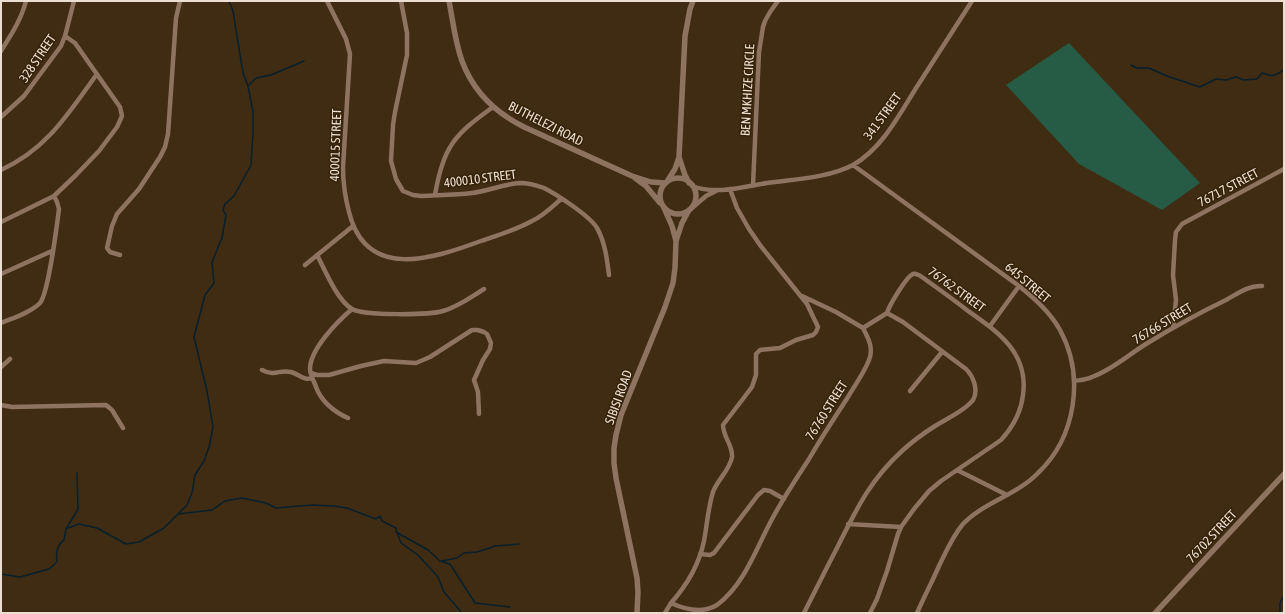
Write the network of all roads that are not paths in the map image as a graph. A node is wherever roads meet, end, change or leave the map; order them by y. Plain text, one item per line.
1 (26, 1) edge
2 (74, 1) edge
3 (180, 1) edge
4 (327, 1) edge
5 (401, 1) edge
6 (449, 1) edge
7 (693, 1) edge
8 (778, 1) edge
9 (972, 1) edge
10 (65, 36) junction
11 (1, 51) edge
12 (97, 74) junction
13 (493, 107) junction
14 (1, 117) edge
15 (680, 157) junction
16 (853, 165) junction
17 (1284, 169) edge
18 (1, 170) edge
19 (632, 176) junction
20 (666, 182) junction
21 (691, 184) junction
22 (753, 185) junction
23 (730, 189) junction
24 (719, 190) junction
25 (435, 195) junction
26 (54, 196) junction
27 (561, 198) junction
28 (663, 207) junction
29 (691, 209) junction
30 (1, 222) edge
31 (353, 226) junction
32 (676, 241) junction
33 (52, 251) junction
34 (120, 255) dead end
35 (317, 255) junction
36 (305, 265) dead end
37 (1, 274) edge
38 (609, 275) dead end
39 (1019, 286) junction
40 (1262, 286) dead end
41 (484, 289) dead end
42 (801, 295) junction
43 (352, 309) junction
44 (887, 314) junction
45 (1, 323) edge
46 (990, 326) junction
47 (863, 328) junction
48 (1173, 328) junction
49 (942, 352) junction
50 (10, 359) dead end
51 (1, 367) edge
52 (262, 370) dead end
53 (310, 373) junction
54 (312, 378) junction
55 (1074, 381) junction
56 (910, 391) dead end
57 (1, 405) edge
58 (480, 414) dead end
59 (348, 418) dead end
60 (123, 428) dead end
61 (956, 470) junction
62 (1284, 474) edge
63 (1008, 495) junction
64 (784, 499) junction
65 (848, 524) junction
66 (901, 527) junction
67 (700, 554) junction
68 (671, 603) junction
69 (638, 613) edge
70 (665, 613) edge
71 (804, 613) edge
72 (870, 613) edge
73 (917, 613) edge
74 (1155, 613) edge

1 - 11 street
2 - 10 street, 328 STREET
3 - 34 street
4 - 31 street, 400015 STREET
5 - 25 street, 400010 STREET
6 - 13 street, BUTHELEZI ROAD
7 - 15 street
8 - 22 street, BEN MKHIZE CIRCLE
9 - 16 street, 341 STREET
10 - 12 street
10 - 14 street, 328 STREET
12 - 18 street
12 - 26 street
13 - 19 street, BUTHELEZI ROAD
13 - 25 street
15 - 20 street
15 - 21 street
16 - 22 street, 341 STREET
16 - 39 street, 645 STREET
17 - 48 street, 76717 STREET
19 - 20 street, BUTHELEZI ROAD
19 - 28 street, BUTHELEZI ROAD
20 - 21 street, BUTHELEZI ROAD
20 - 28 street
21 - 24 street, 341 STREET
21 - 29 street
22 - 23 street, 341 STREET
23 - 24 street, 341 STREET
23 - 42 street
24 - 29 street, 341 STREET
25 - 27 street, 400010 STREET
26 - 30 street
26 - 33 street
27 - 31 street, 400015 STREET
27 - 38 street, 400010 STREET
28 - 29 street
28 - 32 street, SIBISI ROAD
29 - 32 street, SIBISI ROAD
31 - 35 street
32 - 69 street, SIBISI ROAD
33 - 37 street
33 - 45 street
35 - 36 street
35 - 43 street
39 - 46 street
39 - 55 street, 645 STREET
40 - 48 street, 76766 STREET
41 - 43 street
42 - 47 street
42 - 67 street
43 - 53 street
44 - 46 street, 76762 STREET
44 - 47 street
44 - 49 street
46 - 61 street, 76762 STREET
47 - 64 street, 76760 STREET
48 - 55 street, 76766 STREET
49 - 56 street
49 - 65 street
50 - 51 street
52 - 54 street
53 - 54 street
53 - 58 street
54 - 59 street
55 - 63 street, 645 STREET
57 - 60 street
61 - 63 street
61 - 66 street, 76762 STREET
62 - 74 street, 76702 STREET
63 - 73 street, 645 STREET
64 - 67 street
64 - 68 street, 76760 STREET
65 - 66 street
65 - 71 street
66 - 72 street, 76762 STREET
67 - 68 street
68 - 70 street

